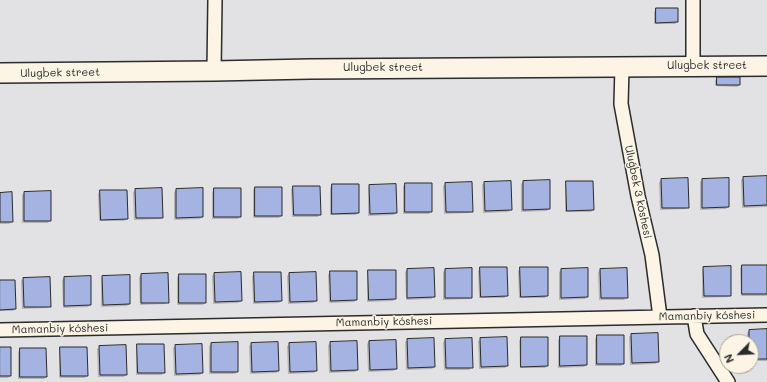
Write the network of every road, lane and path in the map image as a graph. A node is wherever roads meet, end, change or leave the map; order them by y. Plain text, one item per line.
1 (216, 0) edge
2 (693, 0) edge
3 (693, 66) junction
4 (767, 66) edge
5 (622, 67) junction
6 (214, 71) junction
7 (0, 73) edge
8 (767, 314) edge
9 (694, 316) junction
10 (660, 317) junction
11 (0, 330) edge
12 (728, 382) edge

1 - 6 street
2 - 3 street
3 - 4 street, Ulugbek street
3 - 5 street, Ulugbek street
5 - 6 street, Ulugbek street
5 - 10 street, Uluǵbek 3 kóshesi
6 - 7 street, Ulugbek street
8 - 9 street, Mamanbiy kóshesi
9 - 10 street, Mamanbiy kóshesi
9 - 12 street
10 - 11 street, Mamanbiy kóshesi

